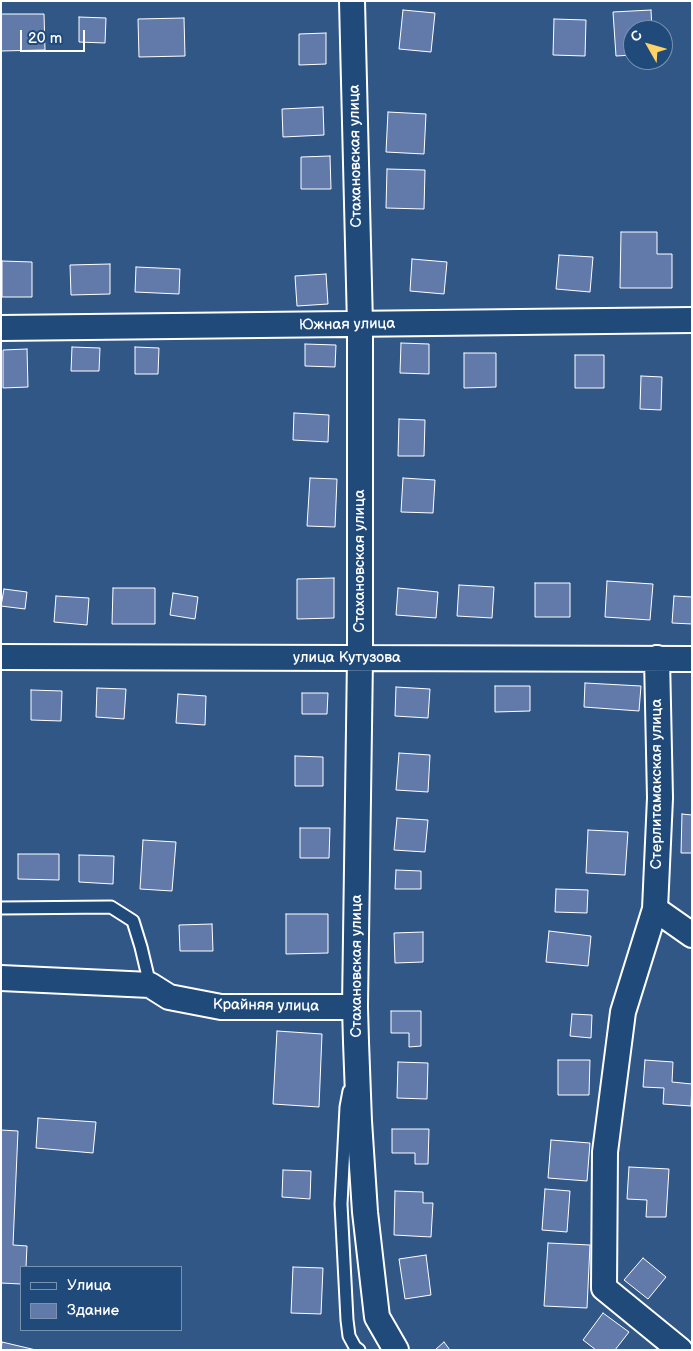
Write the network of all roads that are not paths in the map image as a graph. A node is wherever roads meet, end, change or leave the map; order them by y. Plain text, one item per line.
1 (352, 1) edge
2 (692, 320) edge
3 (360, 325) junction
4 (1, 328) edge
5 (1, 656) edge
6 (360, 658) junction
7 (657, 658) junction
8 (692, 659) edge
9 (1, 908) edge
10 (655, 909) junction
11 (692, 935) edge
12 (1, 978) edge
13 (150, 985) junction
14 (355, 1008) junction
15 (356, 1042) junction
16 (359, 1350) edge
17 (396, 1350) edge
18 (680, 1350) edge

1 - 3 street, Стахановская улица
2 - 3 street, Южная улица
3 - 4 street, Южная улица
3 - 6 street, Стахановская улица
5 - 6 street, улица Кутузова
6 - 7 street, улица Кутузова
6 - 14 street, Стахановская улица
7 - 8 street, улица Кутузова
7 - 10 street, Стерлитамакская улица
9 - 13 lane
10 - 11 street
10 - 18 street, Стерлитамакская улица
12 - 13 street, Крайняя улица
13 - 14 street, Крайняя улица
14 - 15 street, Стахановская улица
15 - 16 lane
15 - 17 street, Стахановская улица

